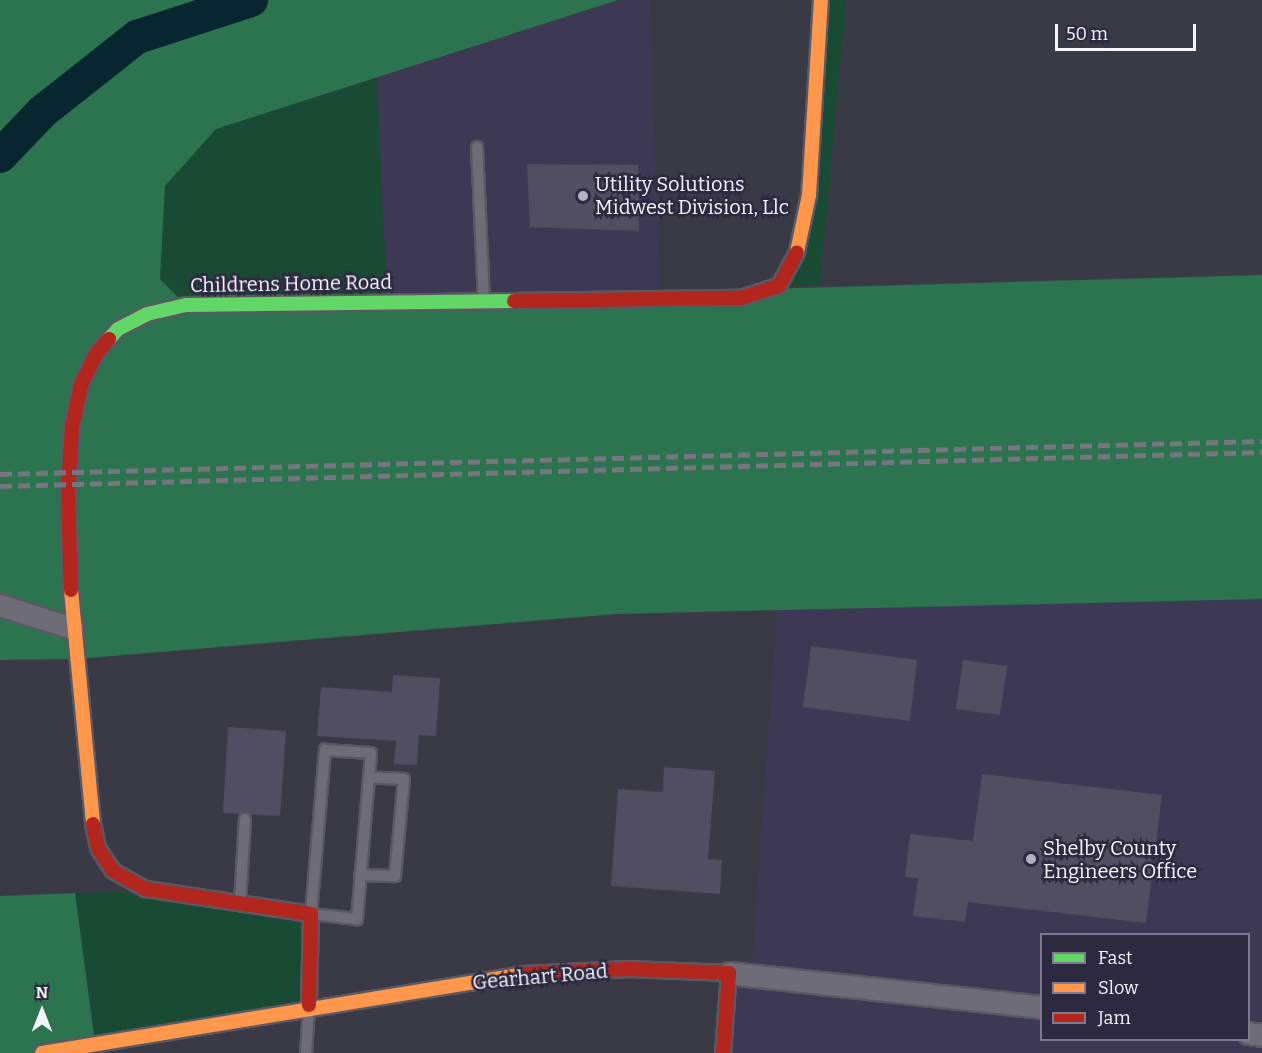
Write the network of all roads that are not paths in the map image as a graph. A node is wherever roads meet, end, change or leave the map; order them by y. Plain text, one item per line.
1 (821, 0) edge
2 (477, 147) dead end
3 (484, 301) junction
4 (0, 605) edge
5 (72, 628) junction
6 (369, 777) junction
7 (245, 819) dead end
8 (360, 875) junction
9 (240, 903) junction
10 (311, 914) junction
11 (729, 973) junction
12 (309, 1005) junction
13 (1040, 1007) edge
14 (42, 1053) edge
15 (306, 1053) edge
16 (723, 1053) edge

1 - 3 street, Childrens Home Road
2 - 3 lane
3 - 5 street, Childrens Home Road
4 - 5 street
5 - 9 street, Childrens Home Road
6 - 8 lane
6 - 8 lane
6 - 10 lane
7 - 9 lane
8 - 10 lane
9 - 10 street, Childrens Home Road
10 - 12 street
11 - 12 street, Gearhart Road
11 - 13 street, Gearhart Road
11 - 16 street
12 - 14 street, Gearhart Road
12 - 15 lane

